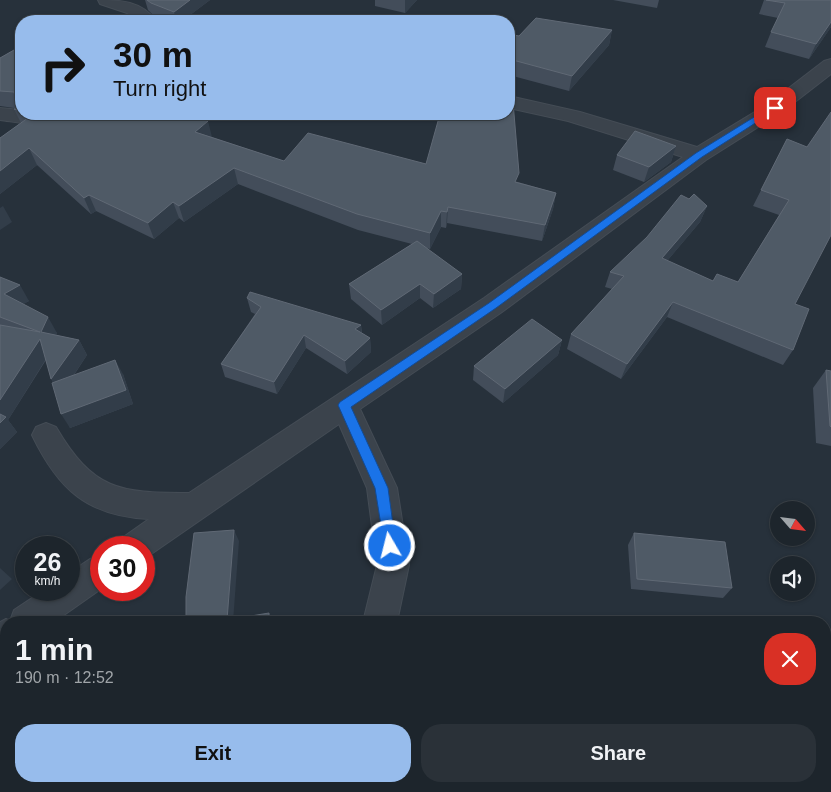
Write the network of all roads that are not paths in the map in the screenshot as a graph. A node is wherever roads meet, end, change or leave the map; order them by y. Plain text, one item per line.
1 (106, 0) edge
2 (140, 15) edge
3 (831, 65) edge
4 (515, 103) edge
5 (0, 114) edge
6 (15, 115) edge
7 (699, 155) junction
8 (344, 405) junction
9 (46, 435) dead end
10 (191, 507) junction
11 (150, 536) edge
12 (90, 578) edge
13 (35, 616) edge
14 (381, 616) edge

1 - 2 street
3 - 7 street
4 - 7 street
5 - 6 street
7 - 8 street
8 - 10 street
8 - 14 street
9 - 10 street
10 - 11 street
12 - 13 street

